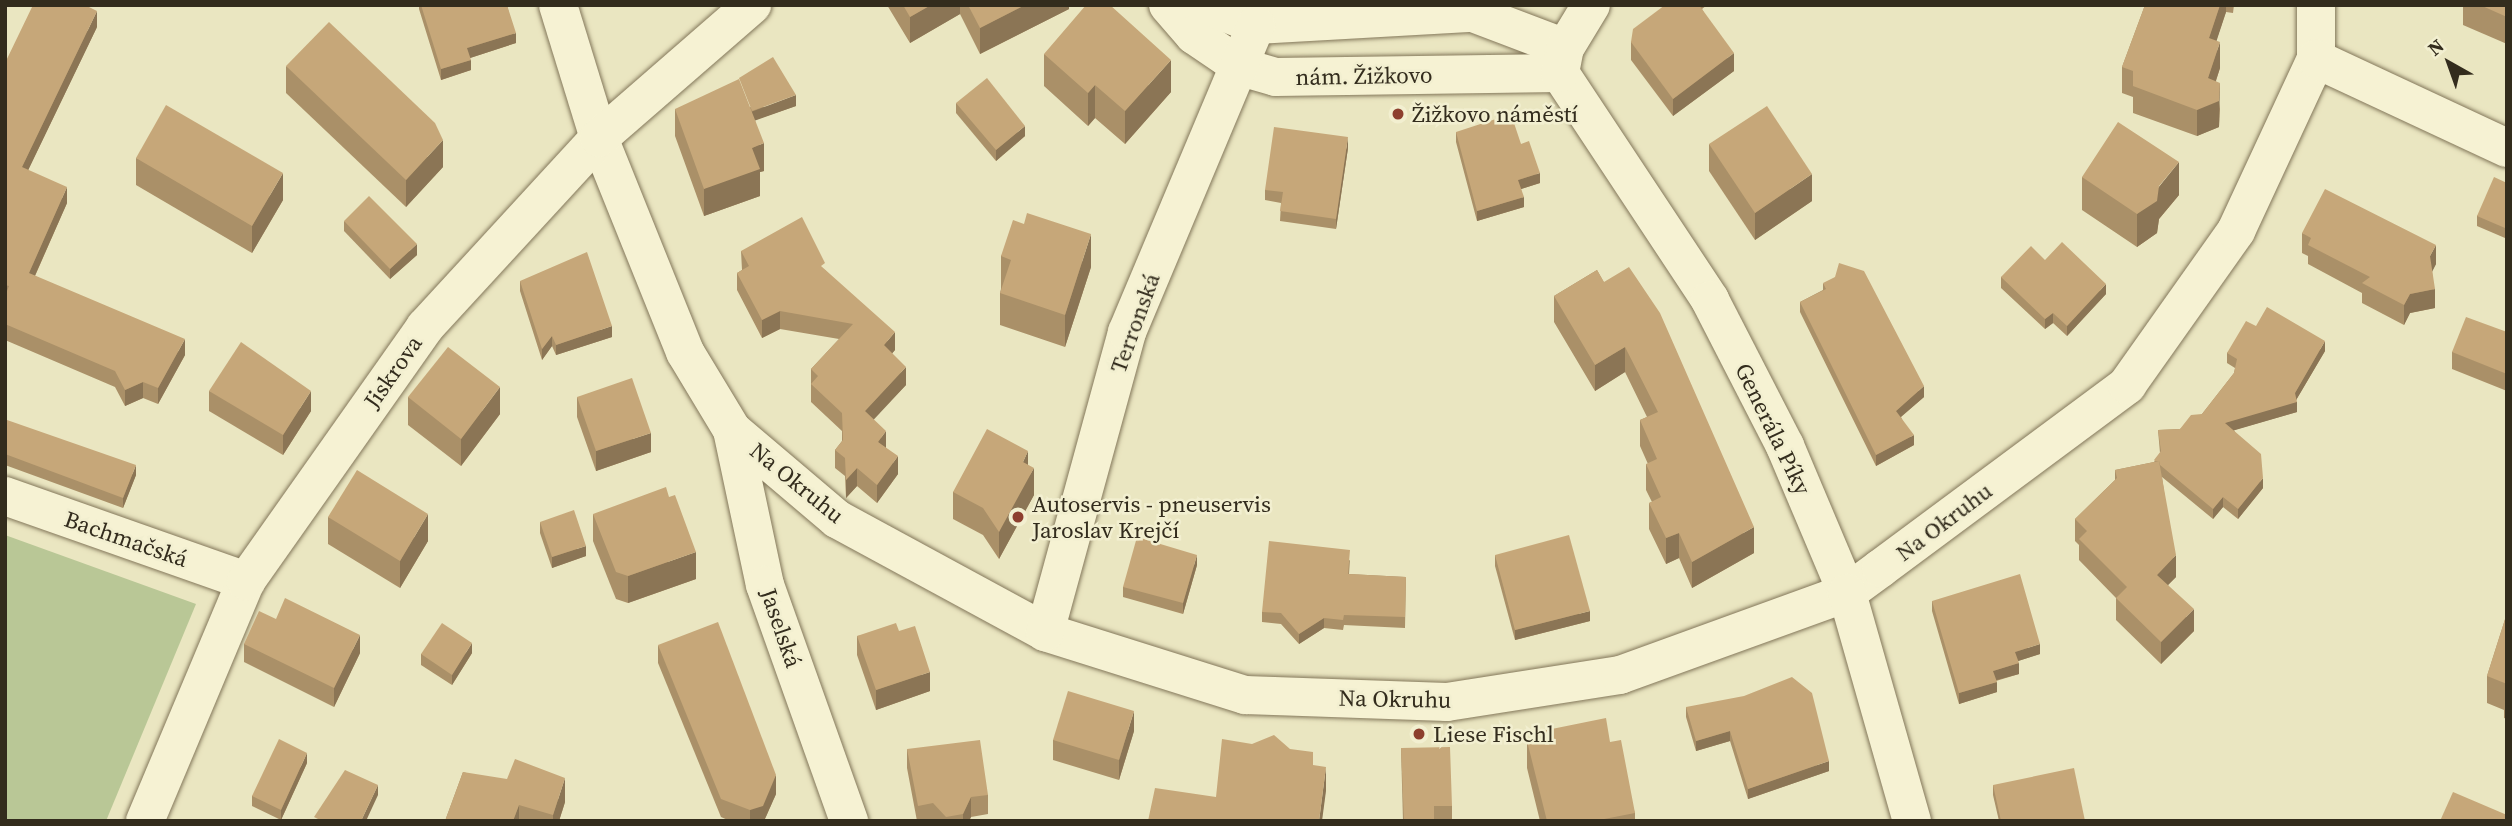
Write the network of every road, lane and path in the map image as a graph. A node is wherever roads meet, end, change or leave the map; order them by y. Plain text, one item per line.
1 (558, 5) edge
2 (752, 5) edge
3 (1168, 5) edge
4 (1206, 5) edge
5 (1591, 5) edge
6 (2316, 5) edge
7 (1256, 25) junction
8 (2316, 60) junction
9 (1562, 61) junction
10 (1241, 67) junction
11 (599, 138) junction
12 (2507, 148) edge
13 (732, 430) junction
14 (5, 496) edge
15 (246, 581) junction
16 (1847, 593) junction
17 (1045, 632) junction
18 (145, 821) edge
19 (849, 821) edge
20 (1912, 821) edge

1 - 11 street, Na Okruhu
2 - 11 street, Jiskrova
3 - 10 street, nám. Žižkovo
4 - 7 street
5 - 9 street
6 - 8 street
7 - 9 street
7 - 10 street, Terronská
8 - 12 street
8 - 16 street, Na Okruhu
9 - 10 street, nám. Žižkovo
9 - 16 street, Generála Píky
10 - 17 street, Terronská
11 - 13 street, Na Okruhu
11 - 15 street, Jiskrova
13 - 17 street, Na Okruhu
13 - 19 street, Jaselská
14 - 15 street, Bachmačská
15 - 18 street, Jiskrova
16 - 17 street, Na Okruhu
16 - 20 street, Generála Píky

